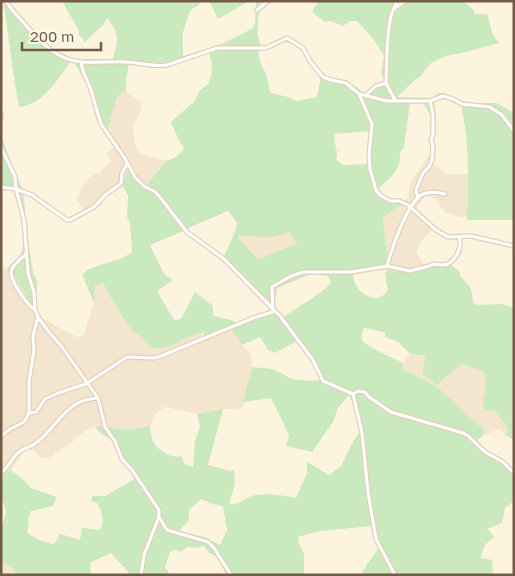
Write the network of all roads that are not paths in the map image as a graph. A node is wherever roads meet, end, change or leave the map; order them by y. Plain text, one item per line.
1 (6, 1) edge
2 (268, 1) edge
3 (397, 1) edge
4 (404, 1) edge
5 (395, 8) junction
6 (258, 10) dead end
7 (81, 62) junction
8 (386, 83) junction
9 (359, 94) junction
10 (366, 96) junction
11 (395, 100) junction
12 (430, 101) junction
13 (514, 131) edge
14 (1, 147) edge
15 (128, 164) junction
16 (1, 188) edge
17 (16, 189) junction
18 (445, 194) dead end
19 (418, 199) junction
20 (411, 209) junction
21 (459, 237) junction
22 (514, 246) edge
23 (26, 254) junction
24 (388, 266) junction
25 (35, 310) junction
26 (272, 310) junction
27 (38, 317) junction
28 (86, 384) junction
29 (353, 394) junction
30 (98, 398) junction
31 (29, 413) junction
32 (1, 436) edge
33 (1, 473) edge
34 (514, 473) edge
35 (159, 517) junction
36 (141, 575) edge
37 (231, 575) edge
38 (395, 575) edge

1 - 7 street
2 - 6 street
3 - 5 street
4 - 5 street
5 - 8 street
7 - 9 street
7 - 15 street
8 - 10 street
8 - 11 street
9 - 10 street
9 - 20 street
10 - 11 street
11 - 12 street
12 - 13 street
12 - 19 street
14 - 17 street
15 - 17 street
15 - 26 street
16 - 17 street
17 - 23 street
18 - 19 street
19 - 20 street
20 - 21 street
20 - 24 street
21 - 22 street
21 - 24 street
23 - 25 street
23 - 25 street
24 - 26 street
25 - 27 street
26 - 28 street
26 - 29 street
27 - 28 street
27 - 31 street
28 - 30 street
28 - 31 street
29 - 34 street
29 - 38 street
30 - 33 street
30 - 35 street
31 - 32 street
35 - 36 street
35 - 37 street

